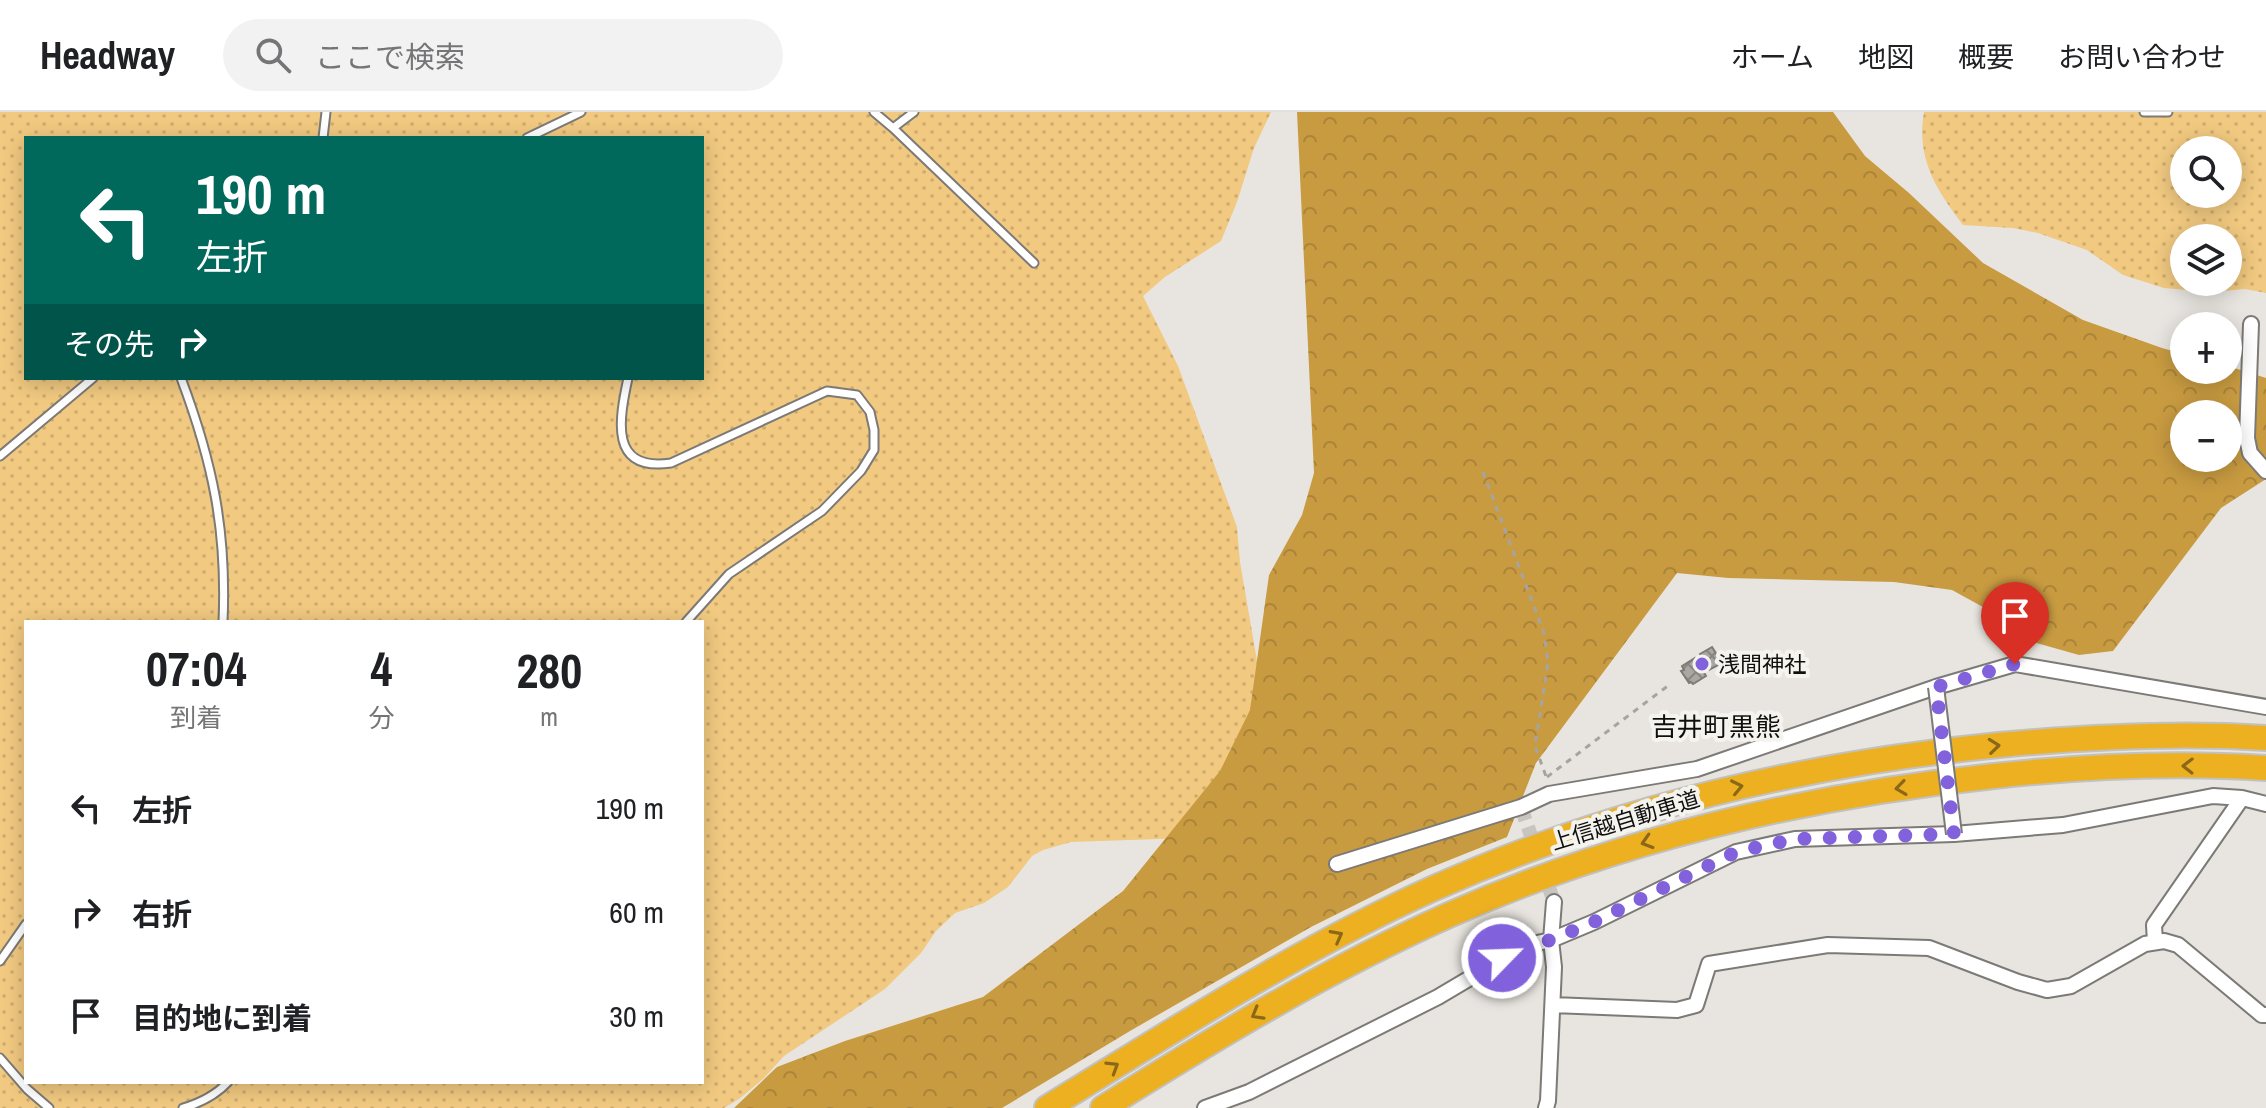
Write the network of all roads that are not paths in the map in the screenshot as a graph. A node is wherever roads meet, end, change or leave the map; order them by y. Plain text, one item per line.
1 (326, 112) edge
2 (581, 112) edge
3 (874, 112) edge
4 (914, 112) edge
5 (2144, 112) edge
6 (2168, 112) edge
7 (893, 128) junction
8 (323, 136) edge
9 (531, 136) edge
10 (1034, 263) dead end
11 (2251, 324) dead end
12 (91, 380) edge
13 (182, 380) edge
14 (628, 380) edge
15 (0, 456) edge
16 (2266, 471) edge
17 (223, 620) edge
18 (688, 620) edge
19 (1936, 687) junction
20 (2266, 707) edge
21 (2266, 738) edge
22 (2266, 768) edge
23 (2242, 798) junction
24 (2266, 804) edge
25 (1954, 834) junction
26 (1337, 864) dead end
27 (1554, 902) tunnel mouth
28 (24, 927) edge
29 (1551, 940) junction
30 (2155, 942) junction
31 (0, 961) edge
32 (1553, 1005) junction
33 (2266, 1015) edge
34 (0, 1058) edge
35 (226, 1084) edge
36 (49, 1108) edge
37 (183, 1108) edge
38 (1047, 1108) edge
39 (1103, 1108) edge
40 (1205, 1108) edge
41 (1546, 1108) edge

1 - 8 lane
2 - 9 lane
3 - 7 lane
4 - 7 lane
5 - 6 lane
7 - 10 lane
11 - 16 street
12 - 15 lane
13 - 17 lane
14 - 18 lane
19 - 20 street
19 - 25 street, bridge
19 - 26 street
38 -> 21 highway, 上信越自動車道
22 -> 39 highway, 上信越自動車道
23 - 24 street
23 - 25 street
23 - 30 street
25 - 29 street
27 - 29 street
28 - 31 lane
29 - 32 street
29 - 40 street
30 - 32 street
30 - 33 street
32 - 41 street
34 - 36 lane
35 - 37 lane

